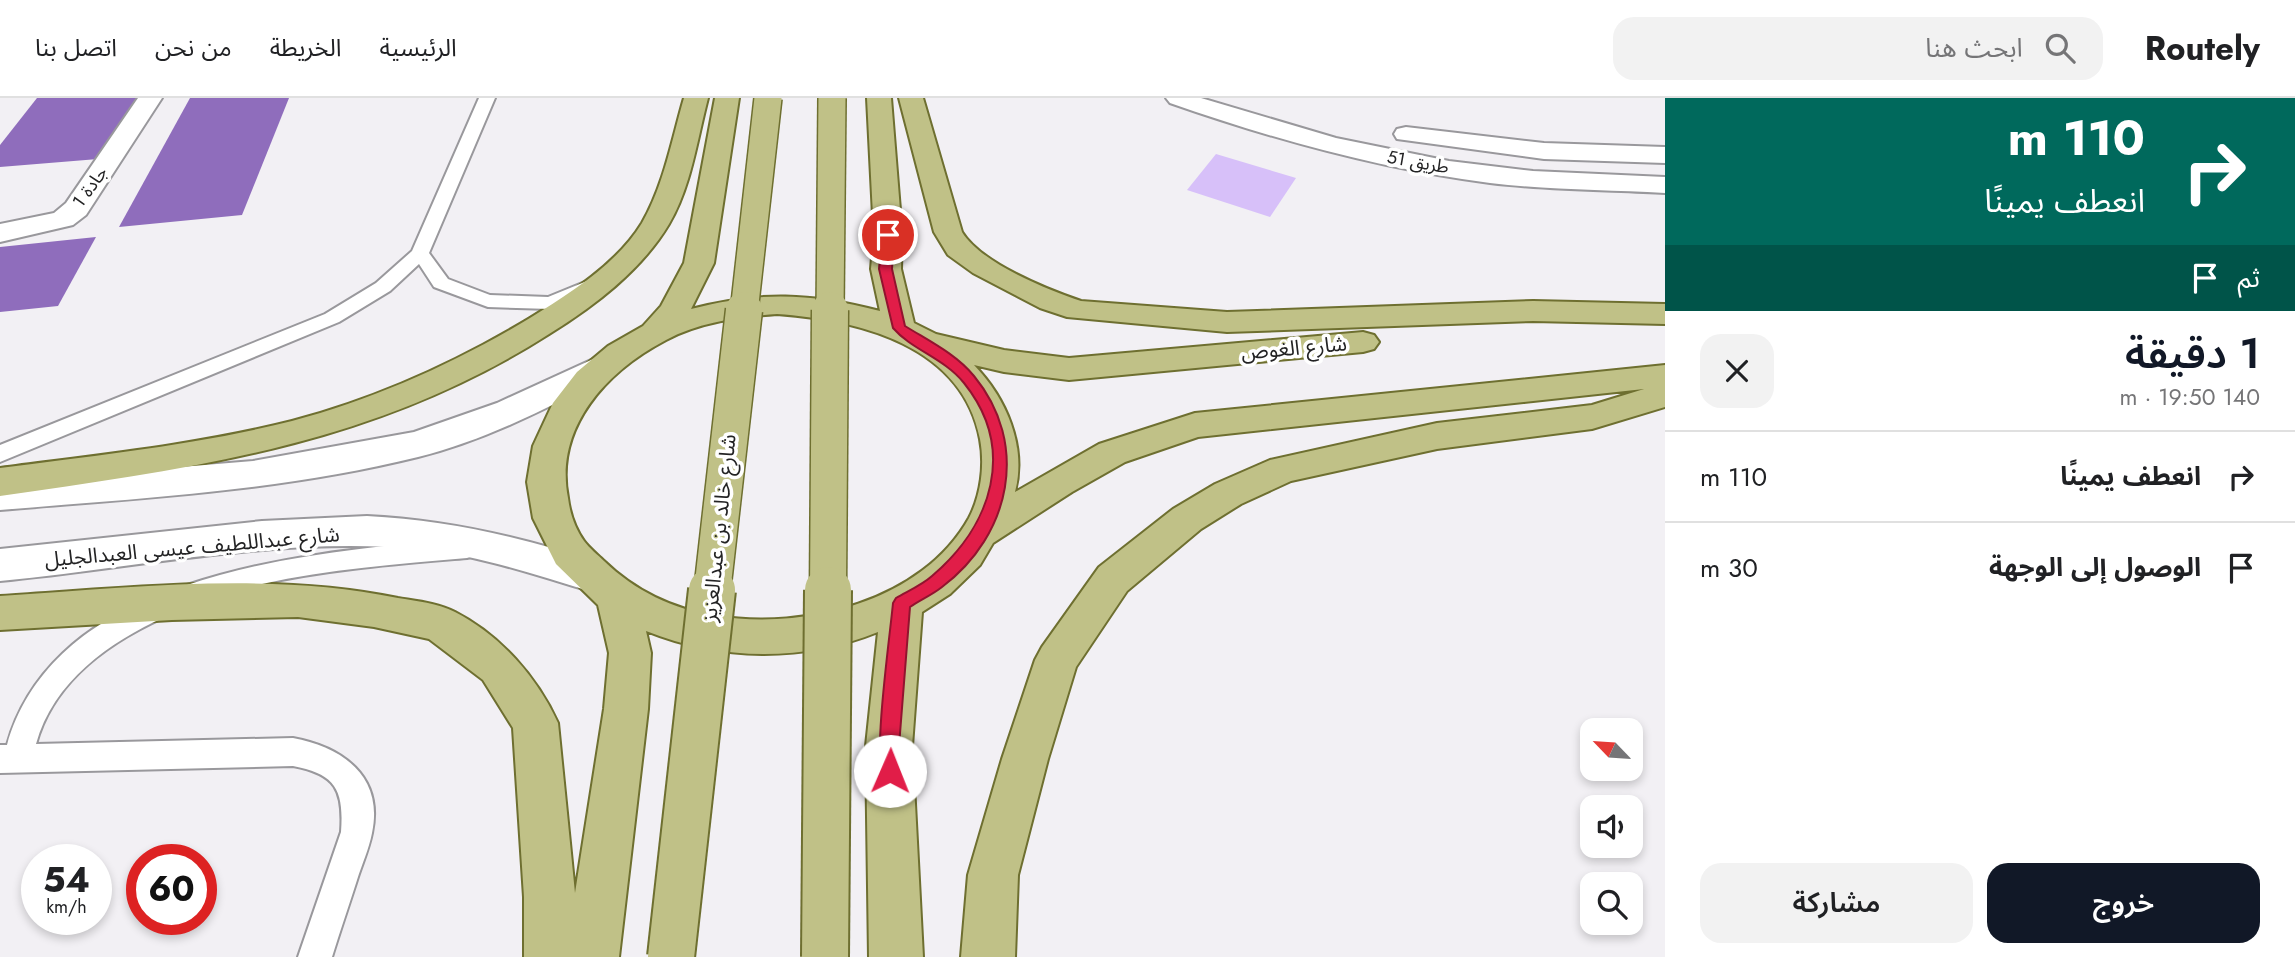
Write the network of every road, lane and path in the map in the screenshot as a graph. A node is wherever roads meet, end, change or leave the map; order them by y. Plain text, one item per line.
1 (150, 98) edge
2 (486, 98) edge
3 (696, 98) edge
4 (727, 98) edge
5 (768, 98) edge
6 (832, 98) edge
7 (879, 98) edge
8 (911, 98) edge
9 (1178, 98) edge
10 (1268, 103) dead end
11 (1293, 110) dead end
12 (1378, 129) dead end
13 (1665, 155) edge
14 (1665, 185) edge
15 (0, 233) edge
16 (420, 253) junction
17 (607, 278) junction
18 (1665, 315) edge
19 (654, 333) junction
20 (912, 335) junction
21 (601, 366) junction
22 (1665, 376) edge
23 (1665, 395) edge
24 (0, 454) edge
25 (0, 482) edge
26 (0, 496) edge
27 (981, 532) junction
28 (489, 546) junction
29 (0, 565) edge
30 (603, 586) junction
31 (172, 603) junction
32 (902, 603) junction
33 (0, 613) edge
34 (9, 759) edge
35 (315, 957) edge
36 (551, 957) edge
37 (592, 957) edge
38 (671, 957) edge
39 (825, 957) edge
40 (896, 957) edge
41 (988, 957) edge

1 - 15 street, جادة 1
2 - 16 lane
3 - 17 main road
4 - 19 main road
5 - 38 main road, شارع خالد بن عبدالعزيز, bridge
6 - 39 main road, bridge
7 - 20 main road
8 - 18 main road
9 - 14 street, طريق 51
10 - 11 street
12 - 13 street, طريق 51
16 - 17 lane
16 - 24 lane
17 - 25 main road
18 - 20 main road, شارع الغوص
19 - 20 main road
19 - 21 main road
20 - 27 main road
21 - 26 street
21 - 30 main road
22 - 27 main road
23 - 41 main road
27 - 32 main road
28 - 29 street, شارع عبداللطيف عيسى العبدالجليل
28 - 30 street, شارع عبداللطيف عيسى العبدالجليل
28 - 31 lane
30 - 32 main road
30 - 37 main road
31 - 33 main road
31 - 34 lane
31 - 36 main road
32 - 40 main road
34 - 35 lane

